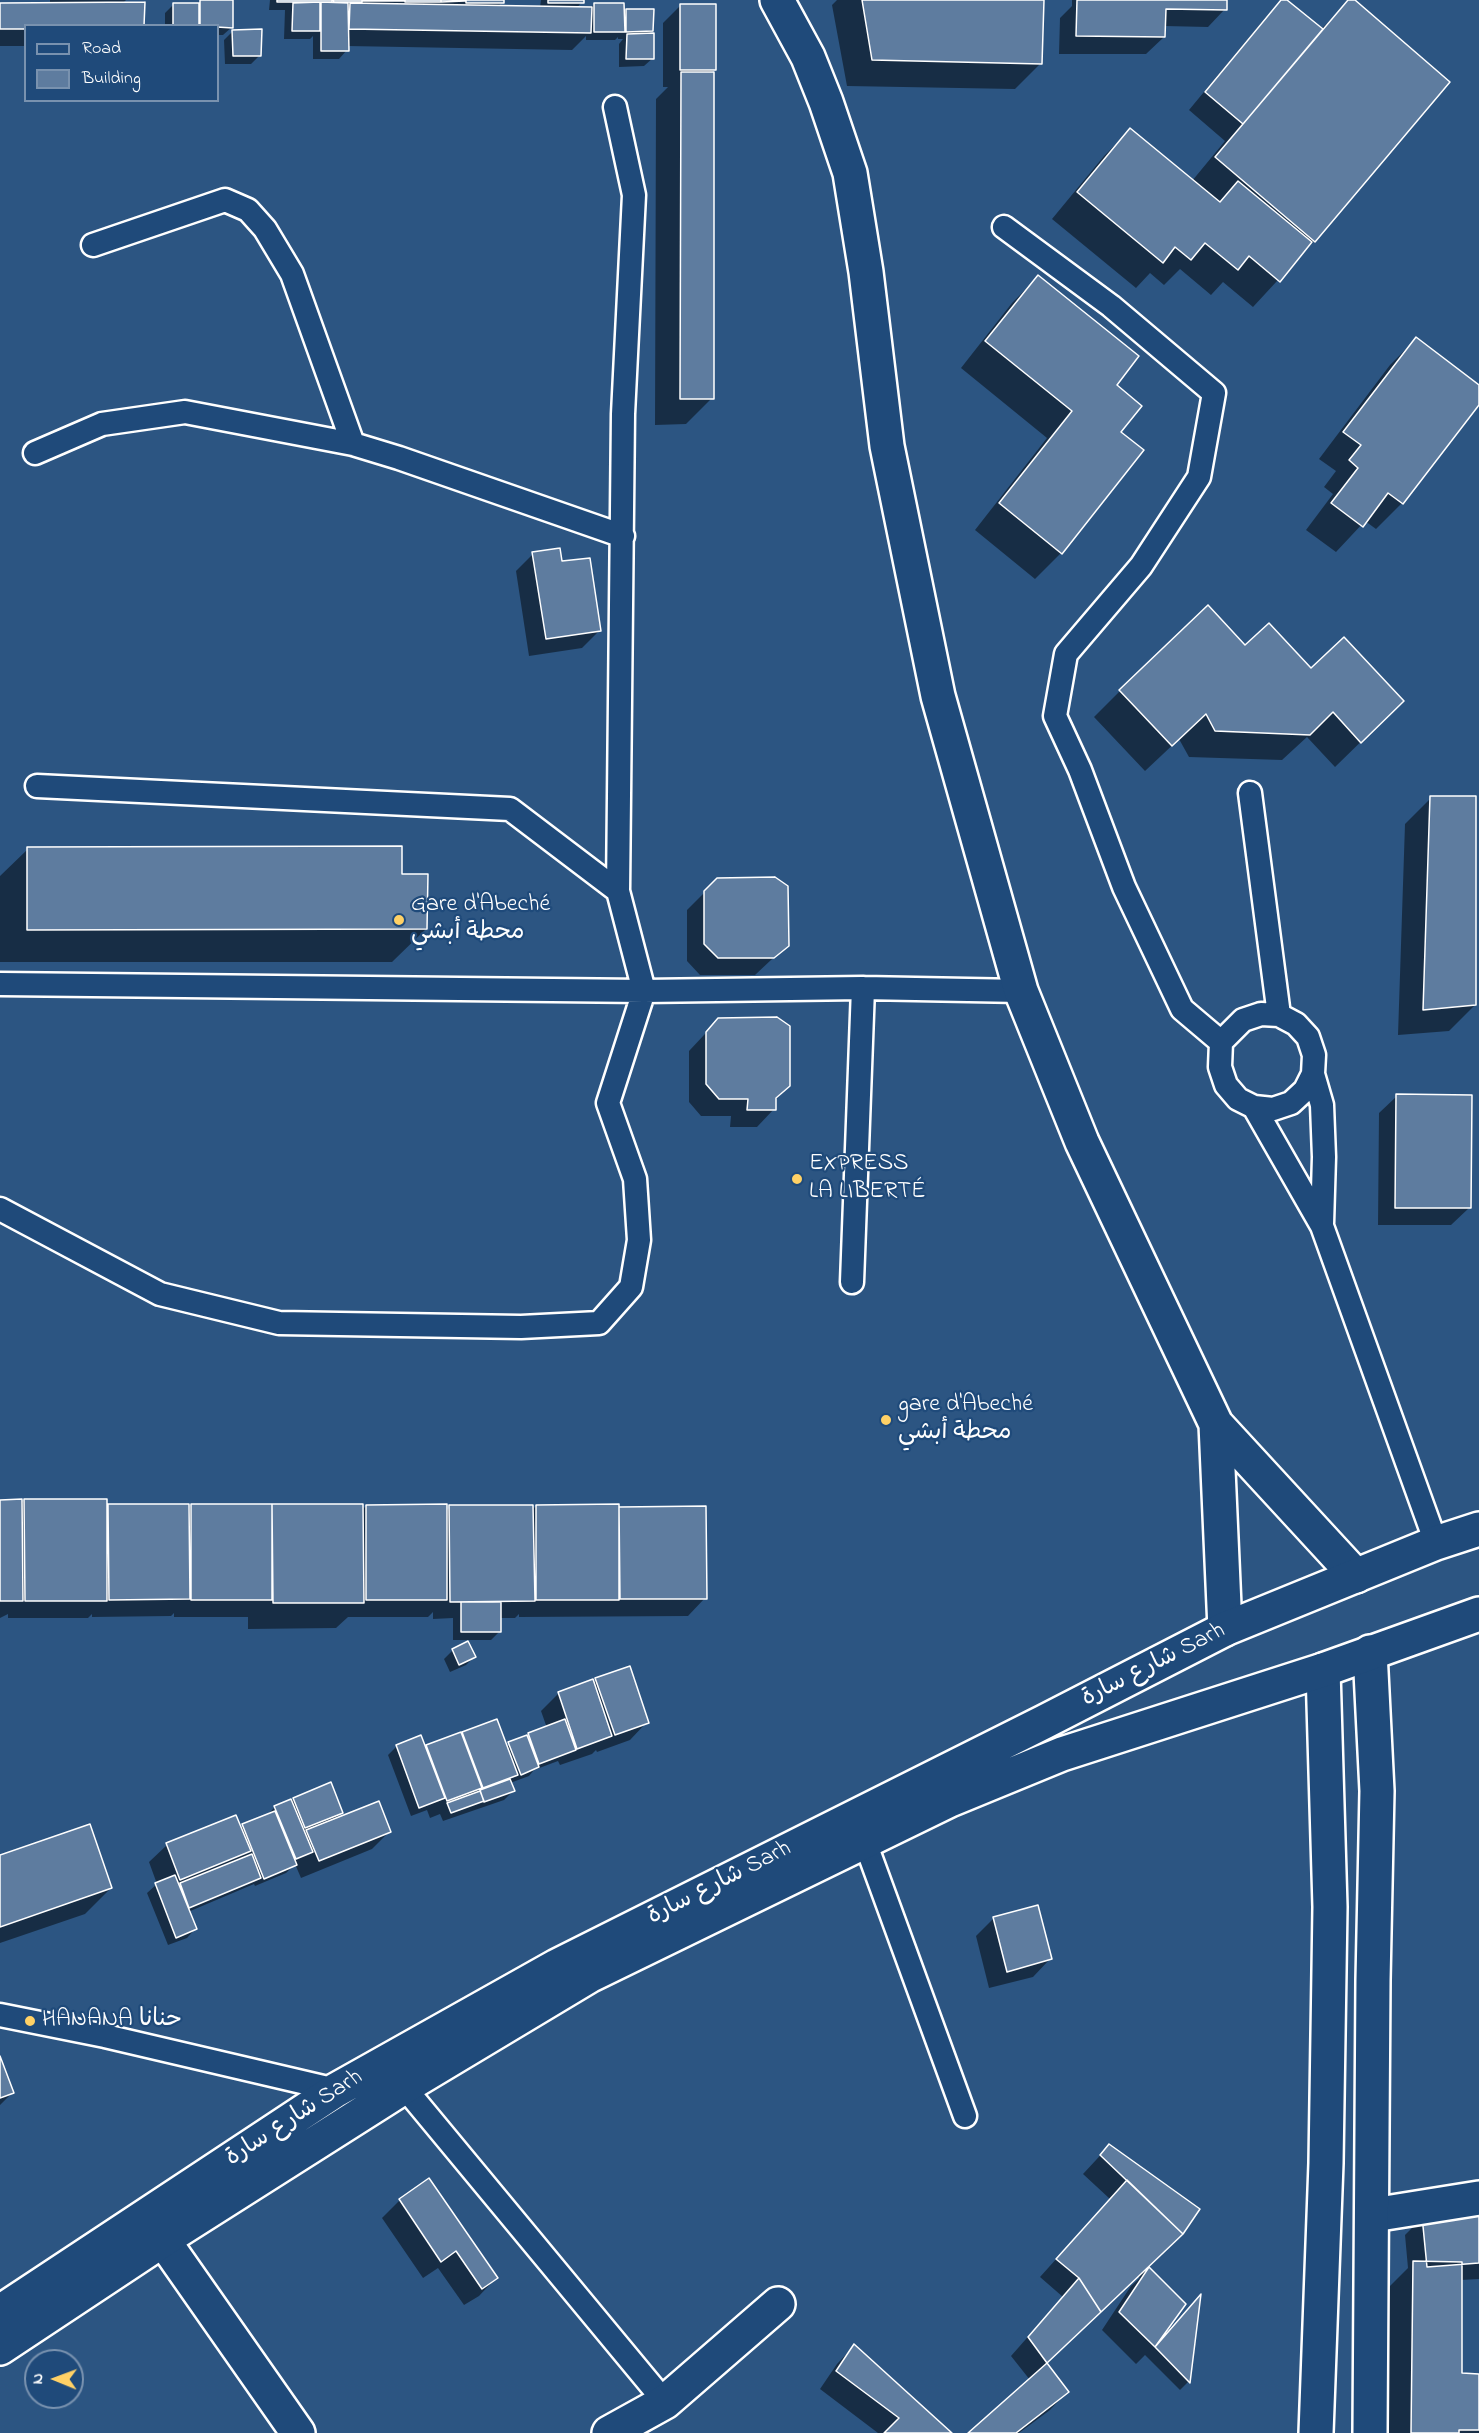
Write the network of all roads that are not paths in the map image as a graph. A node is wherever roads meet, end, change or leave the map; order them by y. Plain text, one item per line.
1 (777, 0) edge
2 (615, 107) dead end
3 (1004, 227) dead end
4 (93, 245) dead end
5 (353, 444) junction
6 (35, 453) dead end
7 (623, 536) junction
8 (37, 786) dead end
9 (1250, 793) dead end
10 (618, 891) junction
11 (0, 984) edge
12 (863, 988) junction
13 (644, 991) junction
14 (1021, 991) junction
15 (1279, 1015) junction
16 (1221, 1042) junction
17 (1312, 1074) junction
18 (1254, 1107) junction
19 (0, 1209) edge
20 (1322, 1226) junction
21 (852, 1282) dead end
22 (1216, 1424) junction
23 (1479, 1529) edge
24 (1436, 1543) junction
25 (1356, 1576) junction
26 (1479, 1614) edge
27 (1225, 1629) junction
28 (1370, 1652) junction
29 (1323, 1670) junction
30 (865, 1842) junction
31 (0, 2015) edge
32 (404, 2087) junction
33 (336, 2090) junction
34 (965, 2116) dead end
35 (1479, 2198) edge
36 (1373, 2216) junction
37 (163, 2240) junction
38 (778, 2304) dead end
39 (0, 2312) edge
40 (0, 2348) edge
41 (665, 2402) junction
42 (298, 2433) edge
43 (609, 2433) edge
44 (1316, 2433) edge
45 (1370, 2433) edge

1 - 14 main road
2 - 7 lane
3 - 16 lane
4 - 5 lane
5 - 6 lane
5 - 7 lane
7 - 10 lane
8 - 10 lane
9 - 15 lane
10 - 13 lane
11 - 13 lane
12 - 13 lane
12 - 14 lane
12 - 21 lane
13 - 19 lane
14 - 22 main road
15 - 16 lane
15 - 17 lane
16 - 18 lane
17 - 18 lane
17 - 20 lane
18 - 20 lane
20 - 24 lane
22 - 25 main road
22 - 27 main road
23 - 24 main road, شارع سارة Sarh
24 - 25 main road, شارع سارة Sarh
25 - 27 main road, شارع سارة Sarh
26 - 28 main road, شارع سارة Sarh
27 - 33 main road, شارع سارة Sarh
28 - 29 main road, شارع سارة Sarh
28 - 36 main road
29 - 30 main road, شارع سارة Sarh
29 - 44 main road
30 - 32 main road, شارع سارة Sarh
30 - 34 lane
31 - 33 lane
32 - 37 main road, شارع سارة Sarh
32 - 41 lane
33 - 39 main road, شارع سارة Sarh
35 - 36 main road
36 - 45 main road
37 - 40 main road, شارع سارة Sarh
37 - 42 main road
38 - 41 main road
41 - 43 main road

